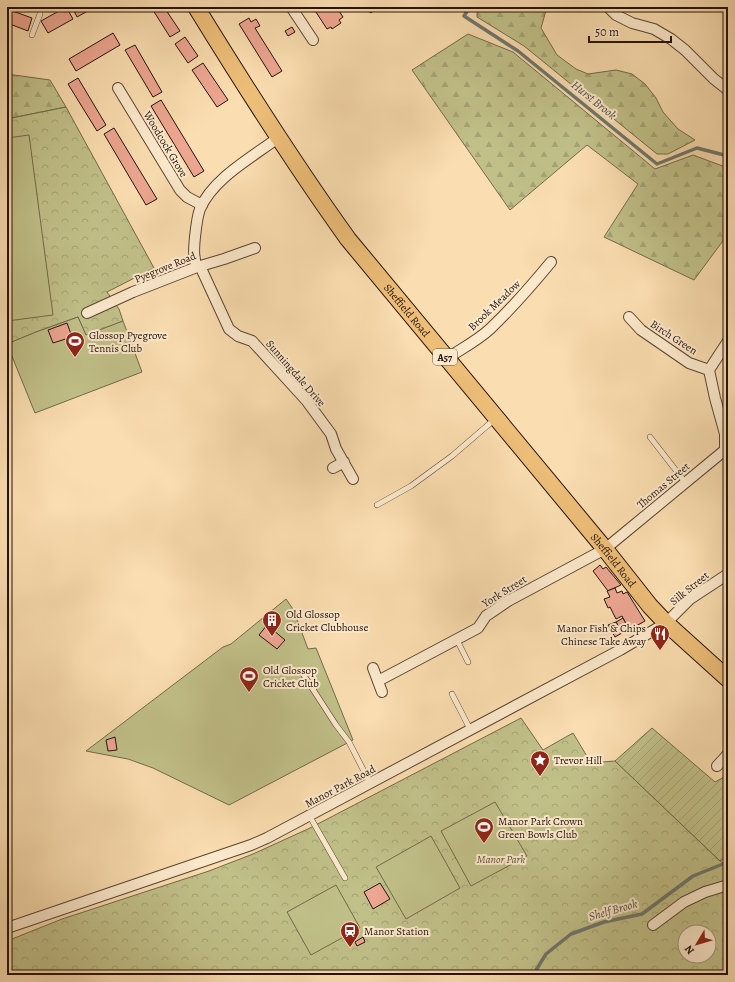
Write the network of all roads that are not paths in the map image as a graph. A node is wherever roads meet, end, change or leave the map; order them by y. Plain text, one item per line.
1 (40, 7) edge
2 (196, 7) edge
3 (291, 7) edge
4 (608, 7) edge
5 (32, 35) dead end
6 (313, 40) dead end
7 (118, 88) dead end
8 (728, 90) edge
9 (279, 137) junction
10 (202, 205) junction
11 (255, 248) dead end
12 (551, 262) dead end
13 (198, 266) junction
14 (87, 314) dead end
15 (629, 317) dead end
16 (728, 341) edge
17 (446, 359) junction
18 (709, 370) junction
19 (496, 418) junction
20 (650, 437) dead end
21 (344, 462) junction
22 (333, 468) dead end
23 (353, 479) dead end
24 (685, 482) junction
25 (377, 505) dead end
26 (605, 549) junction
27 (728, 574) edge
28 (666, 623) junction
29 (457, 640) junction
30 (468, 662) dead end
31 (373, 668) dead end
32 (303, 674) dead end
33 (728, 679) edge
34 (378, 681) junction
35 (382, 692) dead end
36 (452, 694) dead end
37 (470, 729) junction
38 (728, 754) edge
39 (718, 766) dead end
40 (370, 783) junction
41 (309, 815) junction
42 (345, 878) dead end
43 (728, 885) edge
44 (653, 925) dead end
45 (7, 928) edge

1 - 5 lane
2 - 9 main road, Sheffield Road / A57
3 - 6 street
4 - 8 street
7 - 10 street, Woodcock Grove
9 - 10 street
9 - 17 main road, Sheffield Road / A57
10 - 13 street
11 - 13 street, Pyegrove Road
12 - 17 street, Brook Meadow
13 - 14 street, Pyegrove Road
13 - 21 street, Sunningdale Drive
15 - 18 street, Birch Green
16 - 18 street
17 - 19 main road, Sheffield Road / A57
18 - 24 street, Thomas Street
19 - 25 lane
19 - 26 main road, Sheffield Road / A57
20 - 24 lane
21 - 22 street
21 - 23 street, Sunningdale Drive
24 - 26 street, Thomas Street
26 - 28 main road, Sheffield Road / A57
26 - 29 street, York Street
27 - 28 street, Silk Street
28 - 33 main road, Sheffield Road / A57
28 - 37 street, Manor Park Road
29 - 30 lane
29 - 34 street, York Street
31 - 34 street
32 - 40 lane
34 - 35 street
36 - 37 lane
37 - 40 street, Manor Park Road
38 - 39 street
40 - 41 street, Manor Park Road
41 - 42 lane
41 - 45 street, Manor Park Road
43 - 44 street

